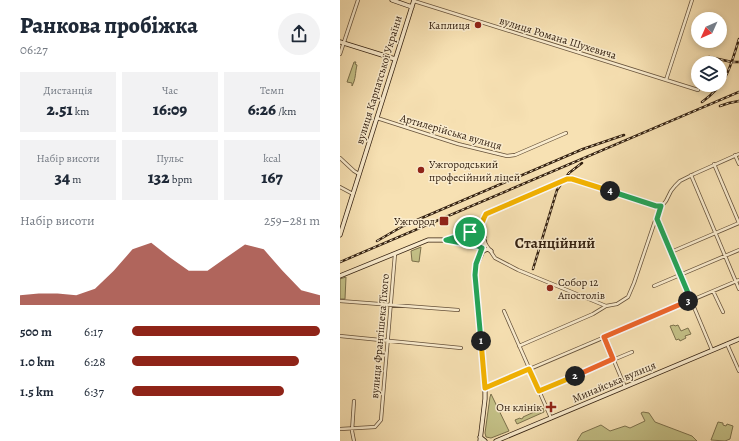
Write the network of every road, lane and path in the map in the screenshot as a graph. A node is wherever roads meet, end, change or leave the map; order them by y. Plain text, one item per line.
1 (358, 0) edge
2 (392, 0) edge
3 (414, 0) edge
4 (692, 0) edge
5 (412, 7) junction
6 (342, 43) edge
7 (340, 54) edge
8 (395, 59) junction
9 (666, 80) junction
10 (691, 88) edge
11 (377, 118) junction
12 (566, 134) dead end
13 (739, 154) edge
14 (735, 155) junction
15 (340, 158) edge
16 (714, 164) junction
17 (739, 164) edge
18 (359, 174) junction
19 (691, 175) junction
20 (340, 187) edge
21 (353, 194) junction
22 (661, 206) junction
23 (657, 219) junction
24 (739, 222) edge
25 (479, 230) junction
26 (470, 232) junction
27 (715, 233) junction
28 (340, 235) edge
29 (446, 240) junction
30 (484, 241) junction
31 (472, 245) junction
32 (478, 246) junction
33 (491, 250) junction
34 (739, 250) edge
35 (482, 252) junction
36 (671, 252) junction
37 (396, 253) junction
38 (725, 256) junction
39 (680, 275) junction
40 (340, 276) edge
41 (737, 280) edge
42 (654, 286) dead end
43 (739, 289) edge
44 (713, 290) junction
45 (691, 300) junction
46 (340, 301) edge
47 (391, 305) junction
48 (606, 306) junction
49 (458, 310) dead end
50 (504, 311) dead end
51 (723, 312) dead end
52 (340, 336) edge
53 (604, 337) junction
54 (739, 339) edge
55 (388, 340) junction
56 (727, 344) junction
57 (519, 346) junction
58 (461, 348) dead end
59 (712, 350) junction
60 (632, 352) dead end
61 (613, 359) junction
62 (529, 369) junction
63 (739, 371) edge
64 (625, 387) junction
65 (485, 388) junction
66 (539, 391) junction
67 (354, 401) dead end
68 (551, 418) junction
69 (340, 429) edge
70 (352, 429) junction
71 (480, 439) edge
72 (354, 441) edge
73 (485, 441) edge
74 (496, 441) edge

1 - 6 street
2 - 5 main road
3 - 5 main road, вулиця Карпатської України
3 - 9 street, вулиця Романа Шухевича
4 - 9 street
5 - 8 main road, вулиця Карпатської України
6 - 7 street
6 - 8 main road
8 - 11 main road, вулиця Карпатської України
9 - 10 street, вулиця Романа Шухевича
11 - 12 street, Артилерійська вулиця
11 - 18 main road, вулиця Карпатської України
13 - 14 street
14 - 16 street
14 - 17 street
15 - 18 street
16 - 19 street
16 - 24 street
18 - 21 main road, вулиця Карпатської України
19 - 22 street
19 - 27 street
20 - 21 street
21 - 28 main road, вулиця Карпатської України
22 - 23 street
22 - 25 street
23 - 36 street
23 - 48 street
24 - 27 street
25 - 26 main road
25 - 30 main road
26 - 29 main road
26 - 31 main road
27 - 36 street
27 - 38 street
29 - 31 main road
29 - 37 main road
30 - 32 main road
30 - 33 street
30 - 35 main road
31 - 32 main road
32 - 35 main road
33 - 35 main road
33 - 48 street
34 - 38 street
35 - 65 main road
36 - 39 street
37 - 40 main road
37 - 47 street, вулиця Франтішека Тіхого
38 - 39 street
38 - 41 street
39 - 42 street
39 - 45 street
41 - 43 street
41 - 44 street
44 - 45 street
44 - 51 street
45 - 53 street
45 - 59 street
46 - 47 street
47 - 49 street
47 - 55 street, вулиця Франтішека Тіхого
48 - 57 street
50 - 57 street
52 - 55 street
53 - 61 street
53 - 62 street
54 - 56 main road, Минайська вулиця
55 - 58 street
55 - 70 street, вулиця Франтішека Тіхого
56 - 59 main road, Минайська вулиця
56 - 63 street
57 - 62 street
59 - 64 main road, Минайська вулиця
60 - 61 street
61 - 64 street
61 - 66 street
62 - 65 street
62 - 66 street
64 - 68 main road, Минайська вулиця
65 - 71 main road
66 - 68 street
67 - 70 street
68 - 74 main road, Минайська вулиця
69 - 70 street
70 - 72 street
71 - 73 main road

